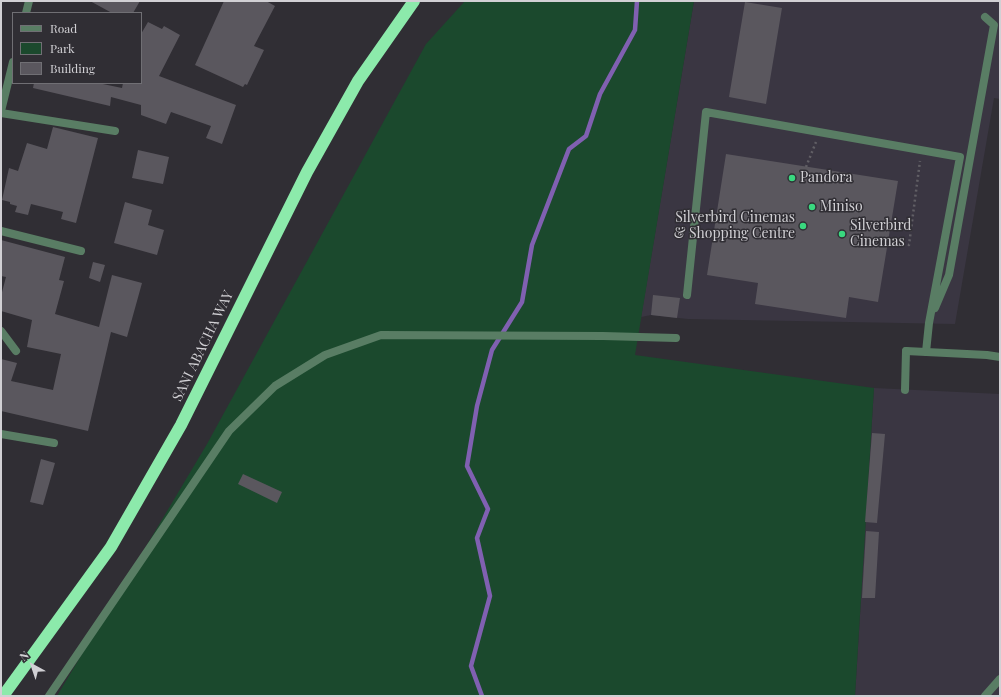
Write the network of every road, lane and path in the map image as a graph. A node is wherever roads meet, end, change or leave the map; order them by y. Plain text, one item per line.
1 (29, 1) edge
2 (414, 1) edge
3 (26, 12) edge
4 (985, 17) dead end
5 (12, 66) edge
6 (1, 112) edge
7 (115, 131) dead end
8 (820, 132) junction
9 (922, 150) junction
10 (806, 167) dead end
11 (1, 231) edge
12 (888, 242) dead end
13 (81, 251) dead end
14 (687, 294) dead end
15 (928, 323) junction
16 (1, 331) edge
17 (676, 338) dead end
18 (16, 351) dead end
19 (926, 352) junction
20 (1000, 358) edge
21 (905, 390) dead end
22 (1, 434) edge
23 (54, 443) dead end
24 (1000, 679) edge
25 (3, 696) edge
26 (49, 696) edge
27 (985, 696) edge

1 - 3 street
2 - 25 highway, SANI ABACHA WAY
4 - 15 street
5 - 6 street
6 - 7 street
8 - 9 street
8 - 10 path
8 - 14 street
9 - 12 path
9 - 15 street
11 - 13 street
15 - 19 street
16 - 18 street
17 - 26 street
19 - 20 street
19 - 21 street
22 - 23 street
24 - 27 street

